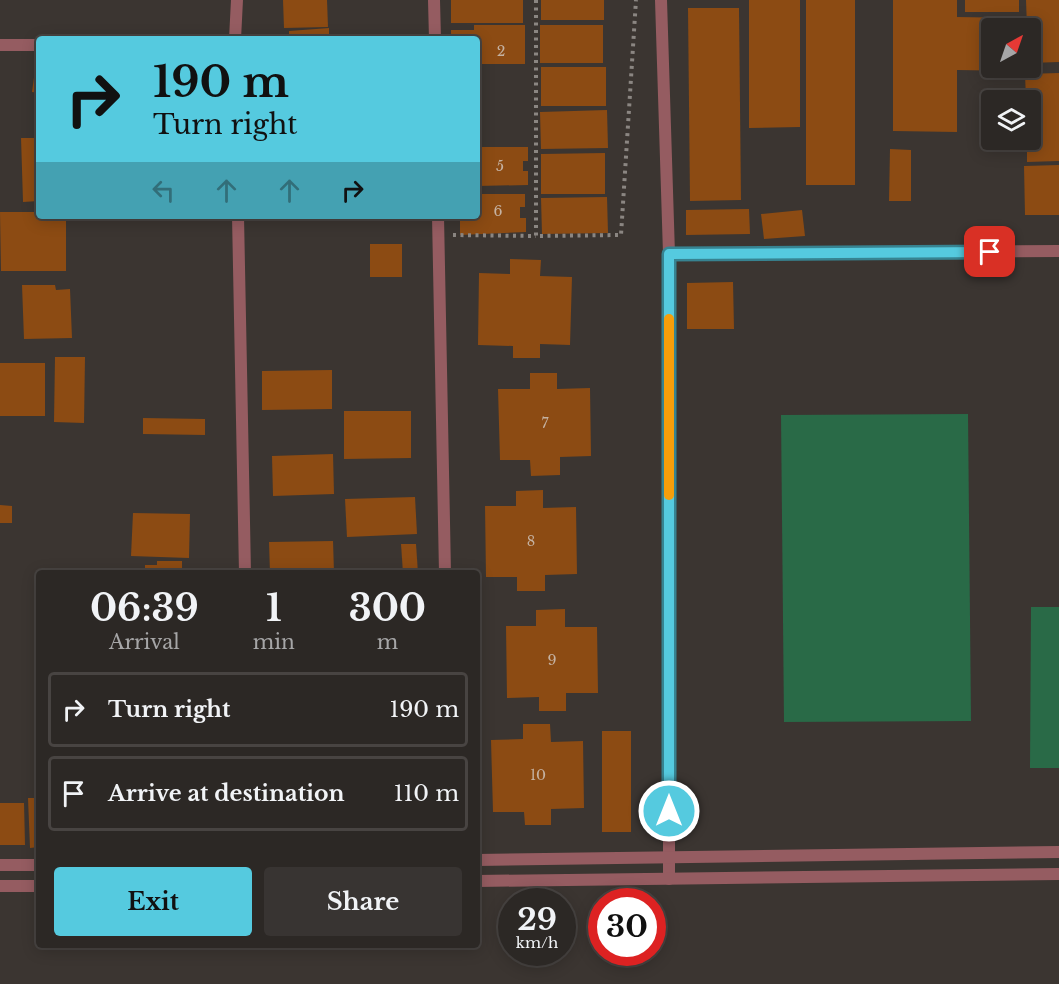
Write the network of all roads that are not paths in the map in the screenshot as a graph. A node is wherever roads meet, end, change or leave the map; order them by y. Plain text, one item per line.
1 (237, 0) edge
2 (434, 0) edge
3 (661, 0) edge
4 (235, 36) edge
5 (435, 36) edge
6 (0, 45) edge
7 (36, 45) edge
8 (238, 219) edge
9 (438, 219) edge
10 (1059, 251) edge
11 (669, 254) junction
12 (245, 570) edge
13 (444, 570) edge
14 (1059, 852) edge
15 (669, 857) junction
16 (480, 860) edge
17 (36, 864) edge
18 (0, 865) edge
19 (1059, 874) edge
20 (669, 879) junction
21 (480, 881) edge
22 (0, 886) edge
23 (36, 886) edge

1 - 4 street
2 - 5 street
3 - 11 street
6 - 7 street
8 - 12 street
9 - 13 street
10 - 11 street
11 - 15 street
14 - 15 street
15 - 16 street
15 - 20 street
17 - 18 street
19 - 20 street
20 - 21 street
22 - 23 street

